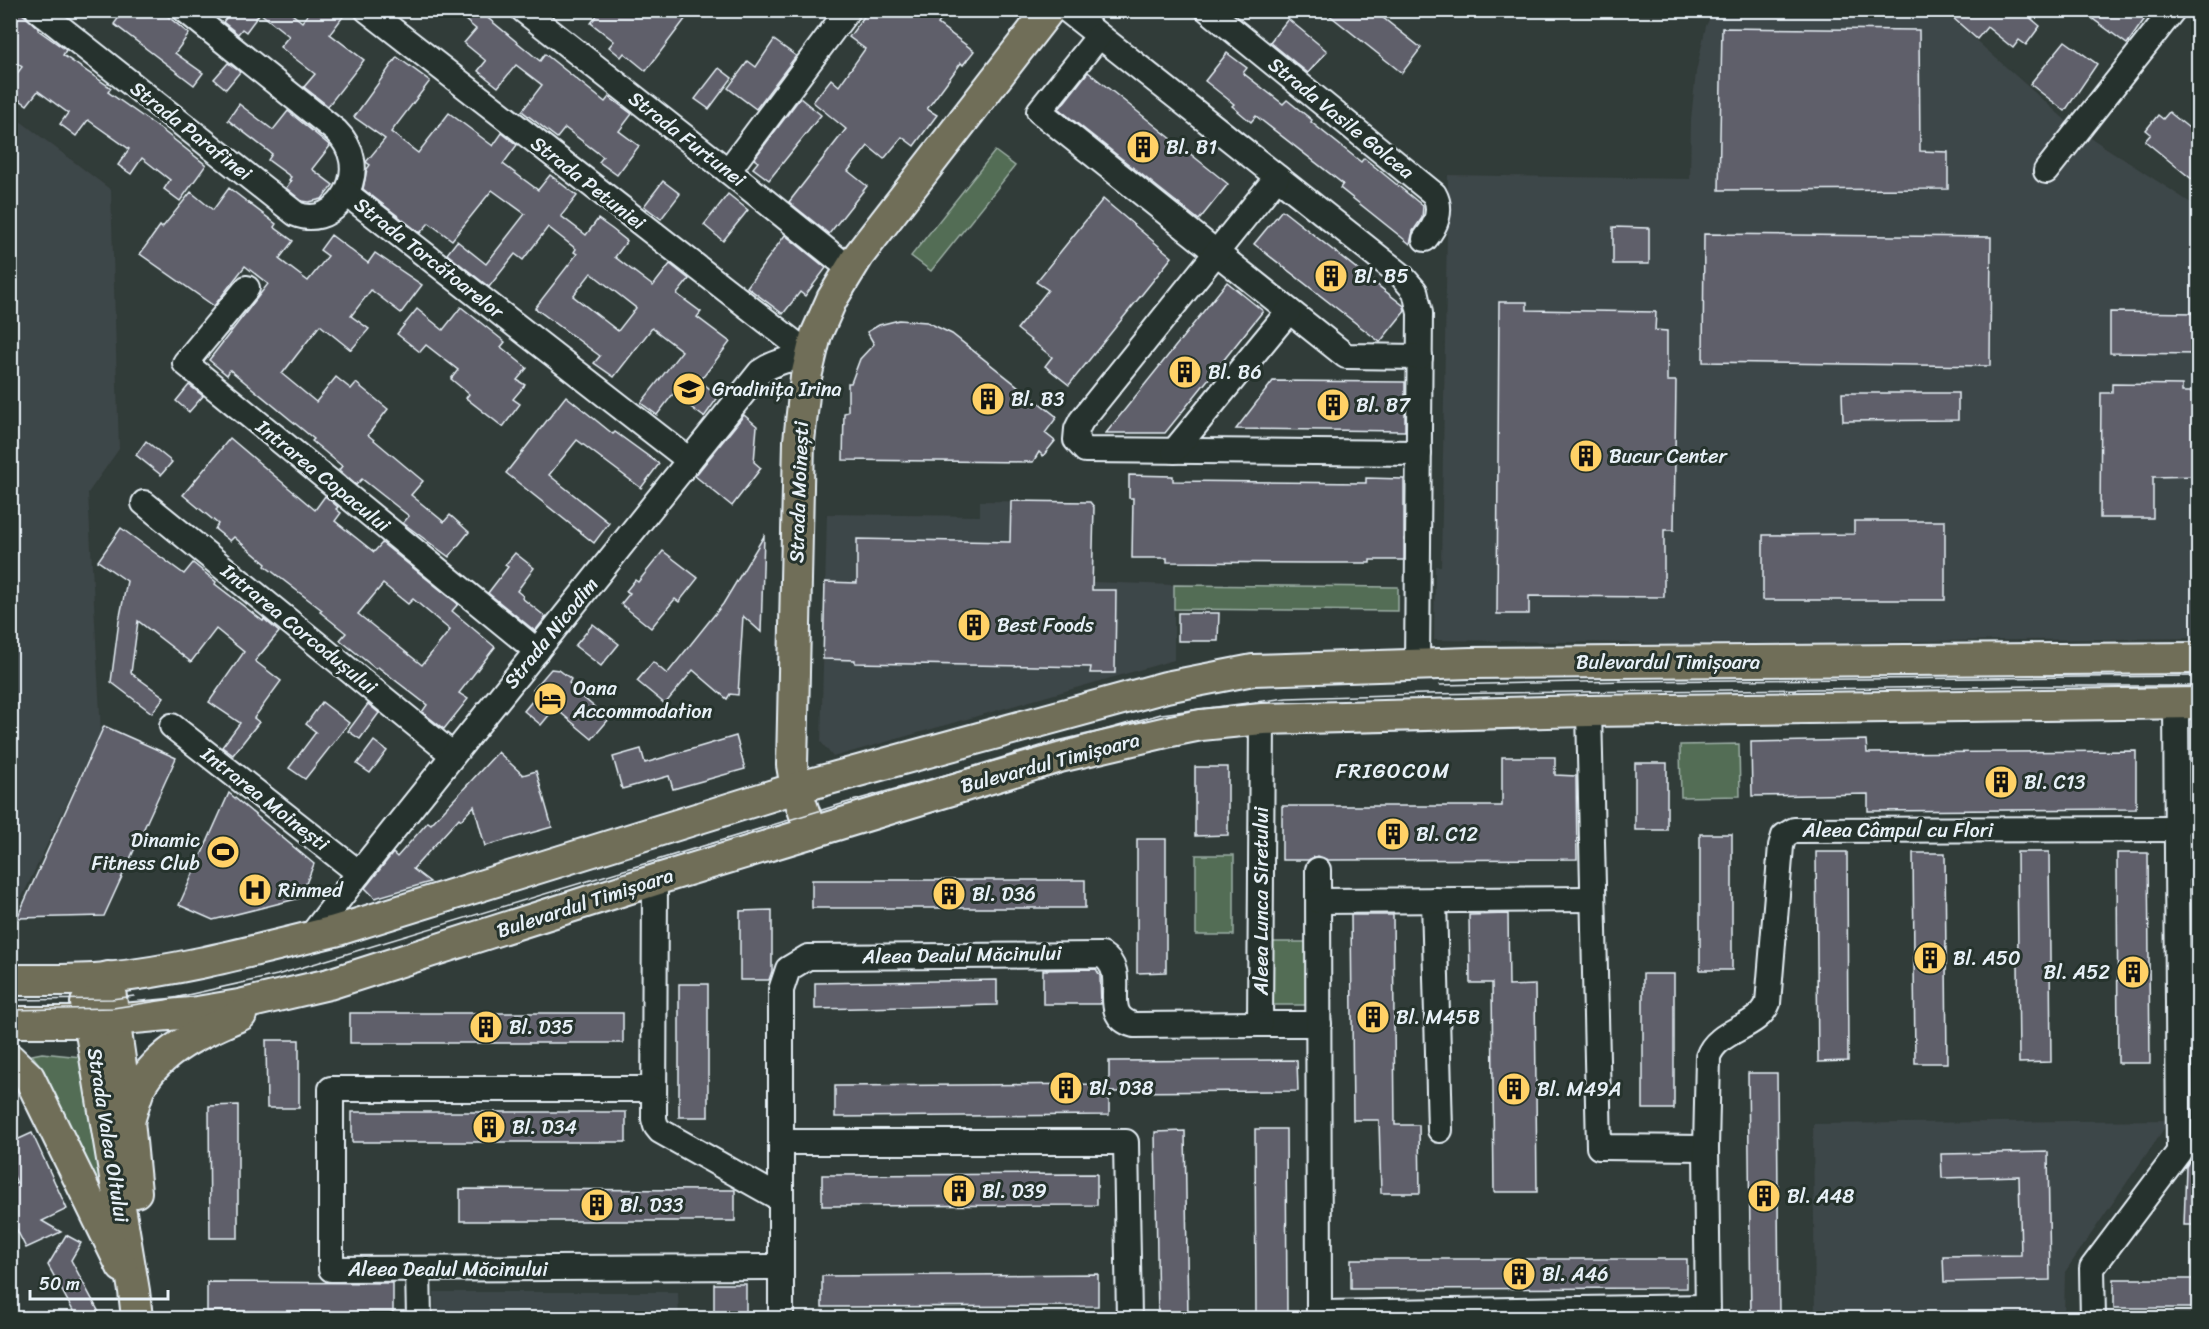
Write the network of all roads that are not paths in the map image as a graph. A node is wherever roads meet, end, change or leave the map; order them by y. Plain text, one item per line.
1 (38, 10) edge
2 (185, 10) edge
3 (367, 10) edge
4 (523, 10) edge
5 (848, 10) edge
6 (1048, 10) edge
7 (1066, 10) edge
8 (1208, 10) edge
9 (2173, 10) edge
10 (1099, 36) junction
11 (728, 171) junction
12 (2046, 171) dead end
13 (1277, 177) junction
14 (347, 194) junction
15 (1425, 239) dead end
16 (1215, 252) junction
17 (850, 269) junction
18 (247, 288) dead end
19 (1289, 311) junction
20 (810, 355) junction
21 (1420, 357) junction
22 (1174, 451) junction
23 (1419, 453) junction
24 (689, 460) junction
25 (144, 503) dead end
26 (537, 651) junction
27 (2199, 658) edge
28 (1417, 664) junction
29 (1253, 670) junction
30 (1141, 694) junction
31 (2187, 703) edge
32 (1589, 711) junction
33 (1262, 719) junction
34 (172, 726) dead end
35 (1151, 735) junction
36 (453, 755) junction
37 (796, 789) junction
38 (2177, 830) junction
39 (811, 833) junction
40 (1318, 870) dead end
41 (359, 873) junction
42 (655, 880) junction
43 (1593, 899) junction
44 (1434, 900) junction
45 (1319, 901) junction
46 (310, 937) junction
47 (95, 979) junction
48 (10, 980) edge
49 (282, 996) junction
50 (102, 1021) junction
51 (10, 1022) edge
52 (1260, 1024) junction
53 (1319, 1024) junction
54 (10, 1059) edge
55 (654, 1089) junction
56 (129, 1121) junction
57 (1440, 1130) dead end
58 (781, 1142) junction
59 (1706, 1148) junction
60 (2189, 1152) edge
61 (781, 1198) junction
62 (781, 1267) junction
63 (418, 1269) junction
64 (135, 1305) edge
65 (1707, 1313) edge
66 (1319, 1316) edge
67 (419, 1318) edge
68 (781, 1318) edge
69 (1129, 1318) edge
70 (2093, 1318) edge

1 - 14 street, Strada Parafinei
2 - 14 street, Strada Torcătoarelor
3 - 20 street, Strada Petuniei
4 - 11 street, Strada Furtunei
5 - 11 street
6 - 17 main road, Strada Moinești
7 - 10 street
8 - 15 street, Strada Vasile Golcea
9 - 12 street
10 - 13 street
10 - 16 street
11 - 17 street, Strada Furtunei
13 - 16 street
13 - 21 street
14 - 24 street, Strada Torcătoarelor
16 - 19 street
16 - 22 street
17 - 20 main road, Strada Moinești
18 - 26 street, Intrarea Copacului
19 - 21 street
19 - 22 street
20 - 24 street, Strada Nicodim
20 - 37 main road, Strada Moinești
21 - 23 street
22 - 23 street
23 - 28 street
24 - 26 street, Strada Nicodim
25 - 36 street, Intrarea Corcodușului
26 - 36 street, Strada Nicodim
27 - 28 main road, Bulevardul Timișoara
28 - 29 main road, Bulevardul Timișoara
29 - 30 main road, Bulevardul Timișoara
29 - 33 main road
30 - 35 main road, Bulevardul Timișoara
30 - 37 main road, Bulevardul Timișoara
31 - 32 main road, Bulevardul Timișoara
31 - 38 street
32 - 33 main road, Bulevardul Timișoara
32 - 43 street
33 - 35 main road, Bulevardul Timișoara
33 - 52 street, Aleea Lunca Siretului
34 - 41 street, Intrarea Moinești
35 - 39 main road, Bulevardul Timișoara
36 - 41 street, Strada Nicodim
37 - 39 main road, Strada Moinești
37 - 46 main road, Bulevardul Timișoara
38 - 59 street, Aleea Câmpul cu Flori
38 - 60 street
39 - 42 main road, Bulevardul Timișoara
40 - 45 street
41 - 46 street, Strada Nicodim
42 - 49 main road, Bulevardul Timișoara
42 - 55 street
43 - 44 street
43 - 59 street
44 - 45 street
44 - 57 street
45 - 53 street
46 - 47 main road, Bulevardul Timișoara
47 - 48 main road, Bulevardul Timișoara
47 - 50 main road, Strada Valea Oltului
49 - 50 main road, Bulevardul Timișoara
49 - 56 main road
50 - 51 main road, Bulevardul Timișoara
50 - 56 main road, Strada Valea Oltului
50 - 64 main road, Strada Valea Oltului
52 - 53 street, Aleea Lunca Siretului
52 - 58 street, Aleea Dealul Măcinului
53 - 66 street
54 - 64 main road
55 - 61 street
55 - 63 street, Aleea Dealul Măcinului
56 - 64 main road, Strada Valea Oltului
58 - 61 street, Aleea Dealul Măcinului
58 - 69 street
59 - 65 street, Aleea Câmpul cu Flori
60 - 70 street
61 - 62 street, Aleea Dealul Măcinului
62 - 63 street, Aleea Dealul Măcinului
62 - 68 street, Aleea Dealul Măcinului
63 - 67 street
65 - 66 street

